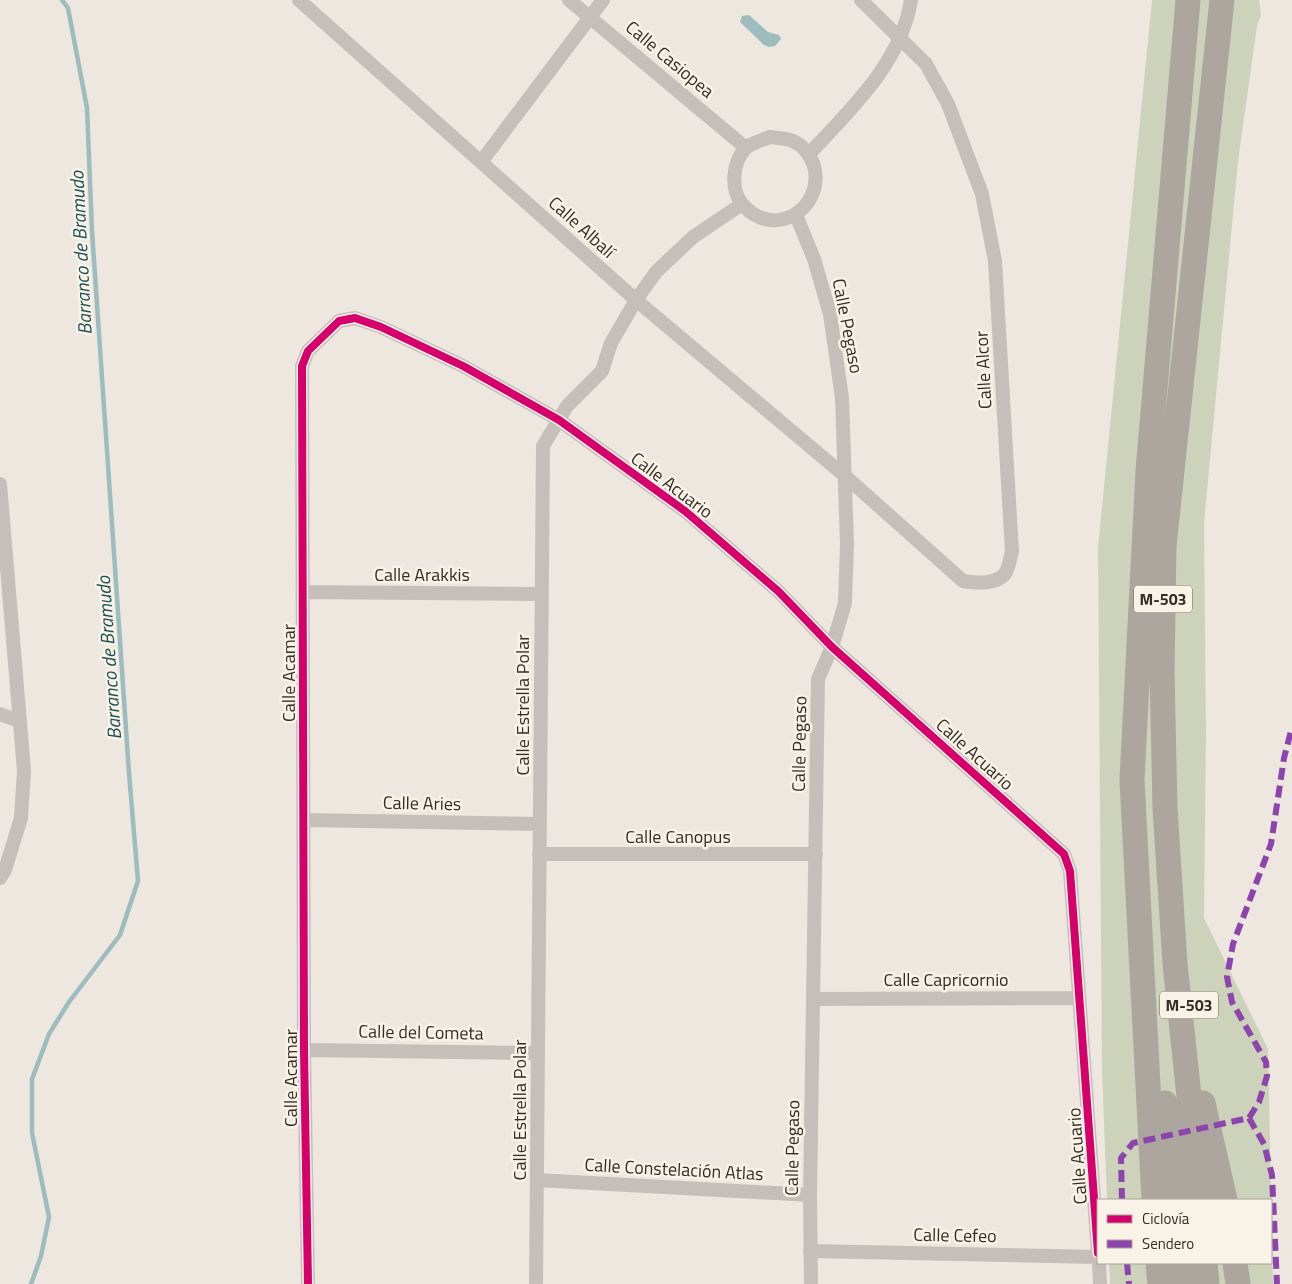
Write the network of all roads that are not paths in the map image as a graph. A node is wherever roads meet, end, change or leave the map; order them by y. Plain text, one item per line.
1 (299, 0) edge
2 (569, 0) edge
3 (603, 0) edge
4 (861, 0) edge
5 (911, 0) edge
6 (1188, 0) edge
7 (1222, 0) edge
8 (590, 17) junction
9 (900, 37) junction
10 (746, 148) junction
11 (810, 153) junction
12 (481, 162) junction
13 (742, 204) junction
14 (796, 215) junction
15 (636, 300) junction
16 (559, 420) junction
17 (845, 476) junction
18 (0, 484) edge
19 (2, 554) edge
20 (303, 592) junction
21 (542, 594) junction
22 (1138, 634) junction
23 (832, 647) junction
24 (0, 714) edge
25 (19, 721) junction
26 (1165, 808) junction
27 (304, 820) junction
28 (540, 824) junction
29 (539, 854) junction
30 (816, 854) junction
31 (2, 872) edge
32 (1078, 998) junction
33 (814, 999) junction
34 (304, 1050) junction
35 (538, 1052) junction
36 (537, 1180) junction
37 (810, 1195) junction
38 (1154, 1199) edge
39 (1174, 1199) edge
40 (1200, 1199) edge
41 (1225, 1199) edge
42 (1097, 1238) edge
43 (810, 1251) junction
44 (1097, 1255) edge
45 (1099, 1264) edge
46 (1158, 1264) edge
47 (1180, 1264) edge
48 (1205, 1264) edge
49 (1235, 1264) edge
50 (308, 1284) edge
51 (536, 1284) edge
52 (811, 1284) edge
53 (1100, 1284) edge
54 (1160, 1284) edge
55 (1182, 1284) edge
56 (1207, 1284) edge
57 (1238, 1284) edge

1 - 12 street, Calle Albalí
2 - 8 street, Calle Casiopea
3 - 8 street
4 - 9 street, Calle Alcor
5 - 9 street
6 - 22 highway, M-503
7 - 26 highway, M-503
8 - 10 street, Calle Casiopea
8 - 12 street
9 - 11 street
9 - 17 street, Calle Alcor
10 - 11 street
10 - 13 street
11 - 14 street
12 - 15 street, Calle Albalí
13 - 14 street
13 - 15 street, Calle Estrella Polar
14 - 17 street, Calle Pegaso
15 - 16 street, Calle Estrella Polar
15 - 17 street, Calle Albalí
16 - 20 street, Calle Acamar
16 - 21 street, Calle Estrella Polar
16 - 23 street, Calle Acuario
17 - 23 street, Calle Pegaso
18 - 19 street
19 - 25 street
20 - 21 street, Calle Arakkis
20 - 27 street, Calle Acamar
21 - 28 street, Calle Estrella Polar
22 - 38 highway, M-503
22 - 39 highway, M-503
23 - 30 street, Calle Pegaso
23 - 32 street, Calle Acuario
24 - 25 street
25 - 31 street
26 - 40 highway, M-503
26 - 41 highway, M-503
27 - 28 street, Calle Aries
27 - 34 street, Calle Acamar
28 - 29 street, Calle Estrella Polar
29 - 30 street, Calle Canopus
29 - 35 street, Calle Estrella Polar
30 - 33 street, Calle Pegaso
32 - 33 street, Calle Capricornio
32 - 42 street, Calle Acuario
33 - 37 street, Calle Pegaso
34 - 35 street, Calle del Cometa
34 - 50 street, Calle Acamar
35 - 36 street, Calle Estrella Polar
36 - 37 street, Calle Constelación Atlas
36 - 51 street, Calle Estrella Polar
37 - 43 street, Calle Pegaso
43 - 44 street, Calle Cefeo
43 - 52 street, Calle Pegaso
45 - 53 street
46 - 54 highway
47 - 55 highway
48 - 56 highway
49 - 57 highway

